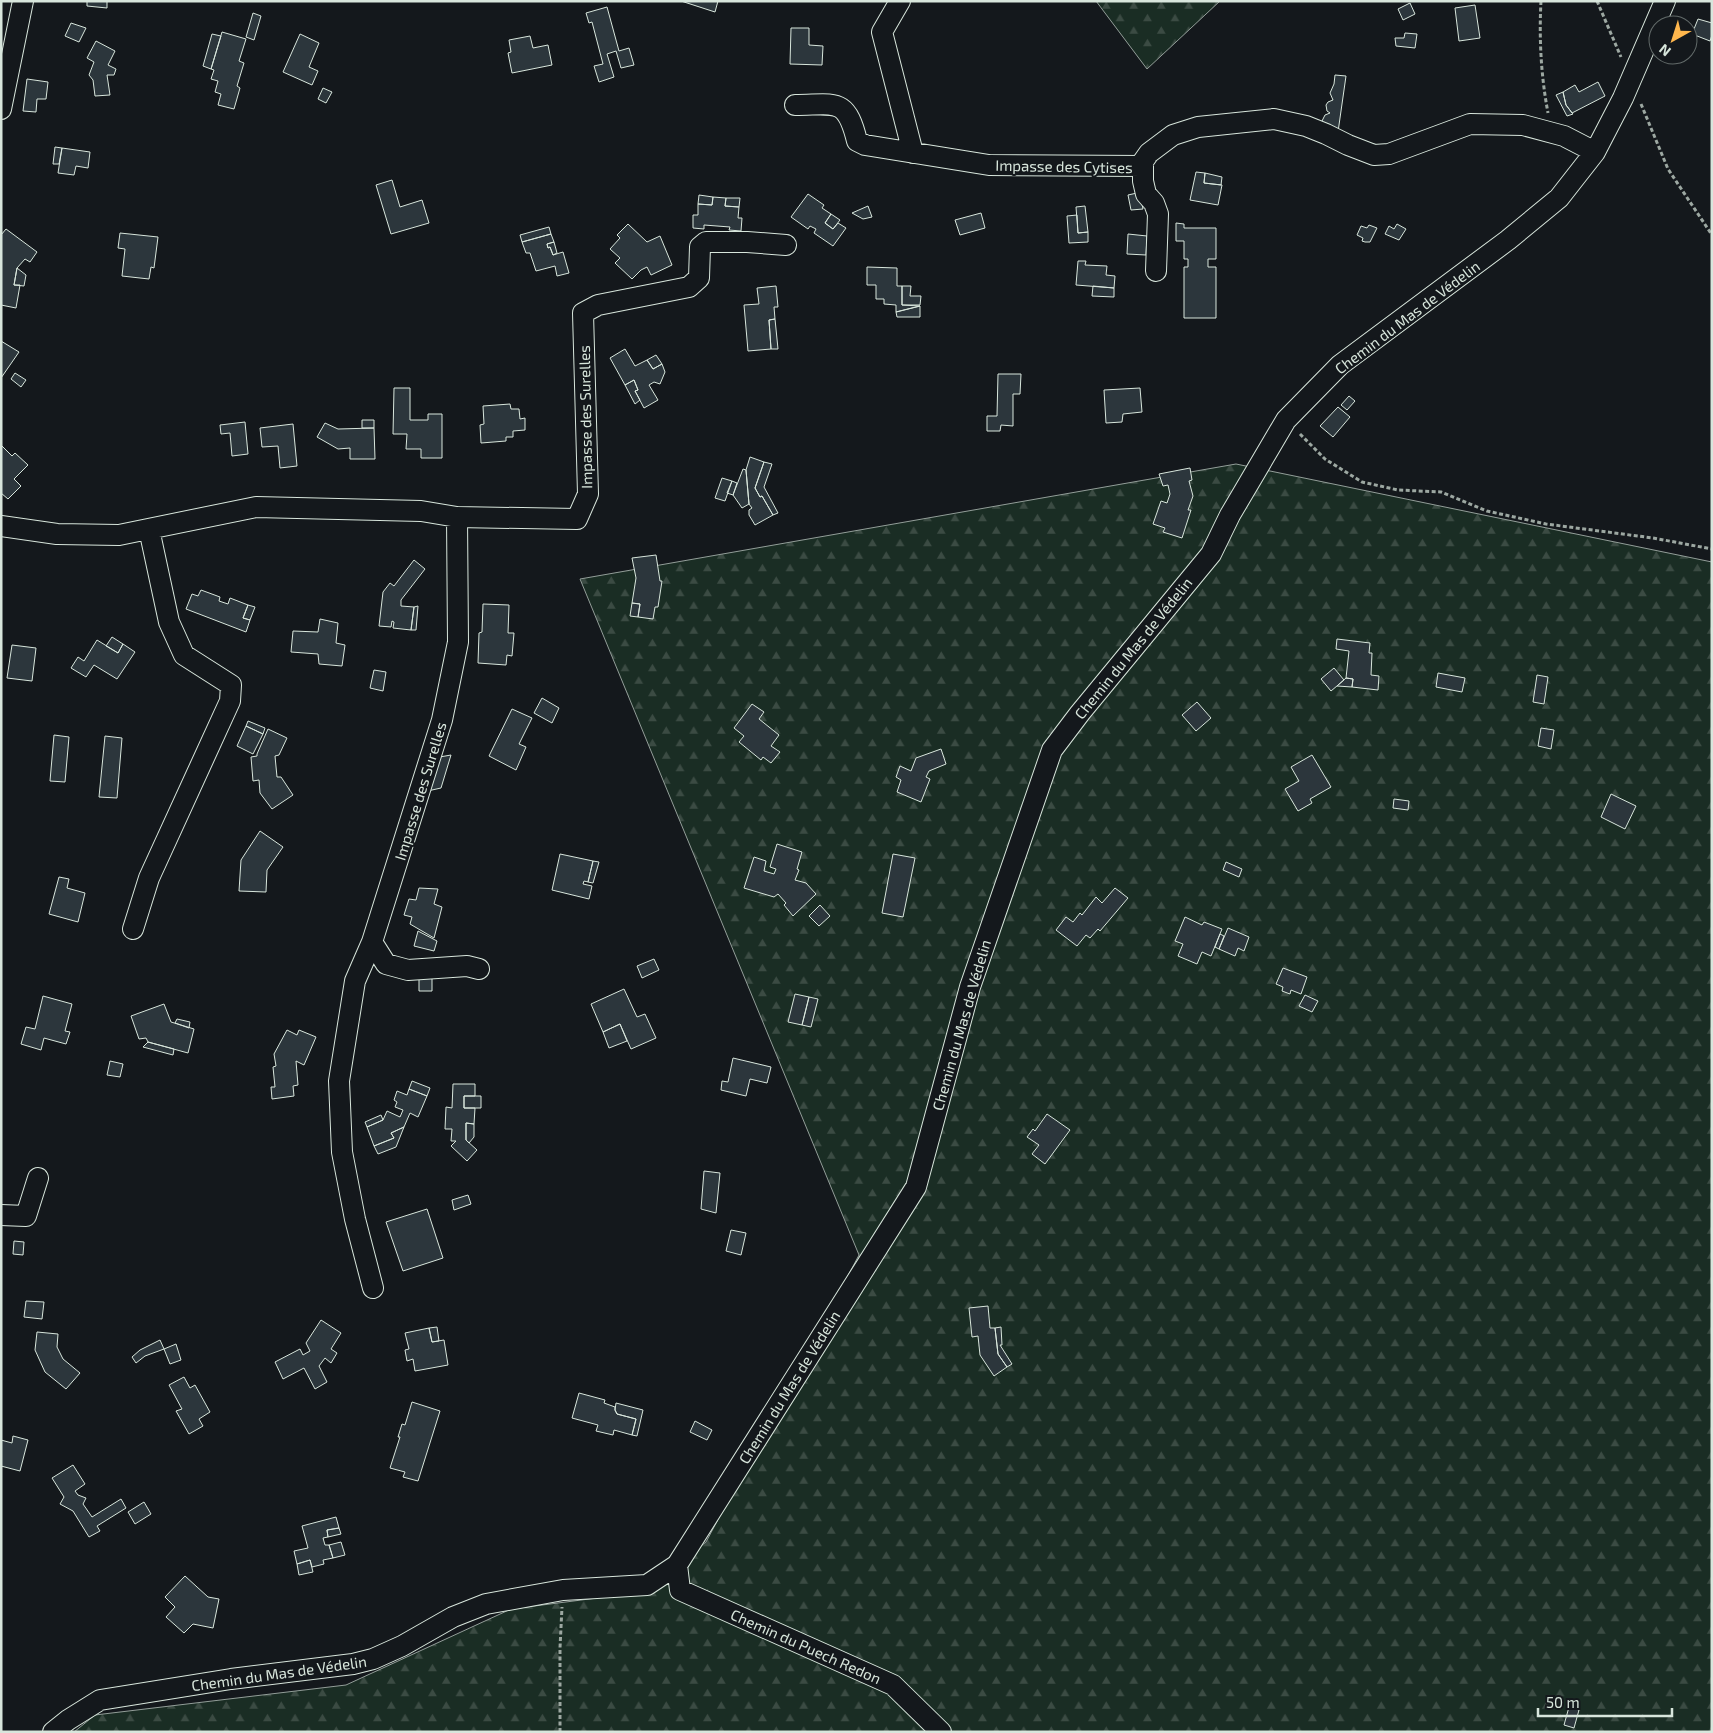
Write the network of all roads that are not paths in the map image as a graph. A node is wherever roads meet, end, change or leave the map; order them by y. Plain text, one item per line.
1 (23, 1) edge
2 (900, 1) edge
3 (1666, 1) edge
4 (795, 105) dead end
5 (1, 109) edge
6 (1595, 152) junction
7 (913, 153) junction
8 (1143, 166) junction
9 (786, 245) dead end
10 (1156, 270) dead end
11 (457, 516) junction
12 (1, 526) edge
13 (149, 529) junction
14 (133, 929) dead end
15 (372, 942) junction
16 (480, 969) dead end
17 (38, 1178) dead end
18 (1, 1215) edge
19 (373, 1288) dead end
20 (677, 1565) junction
21 (53, 1732) edge
22 (942, 1732) edge

1 - 5 street
2 - 7 street
3 - 6 street, Chemin du Mas de Védelin
4 - 7 street, Impasse des Cytises
6 - 8 street, Impasse des Cytises
6 - 20 street, Chemin du Mas de Védelin
7 - 8 street, Impasse des Cytises
8 - 10 street
9 - 11 street, Impasse des Surelles
11 - 13 street, Impasse des Surelles
11 - 15 street, Impasse des Surelles
12 - 13 street, Impasse des Surelles
13 - 14 street
15 - 16 street
15 - 19 street, Impasse des Surelles
17 - 18 street
20 - 21 street, Chemin du Mas de Védelin
20 - 22 street, Chemin du Puech Redon

